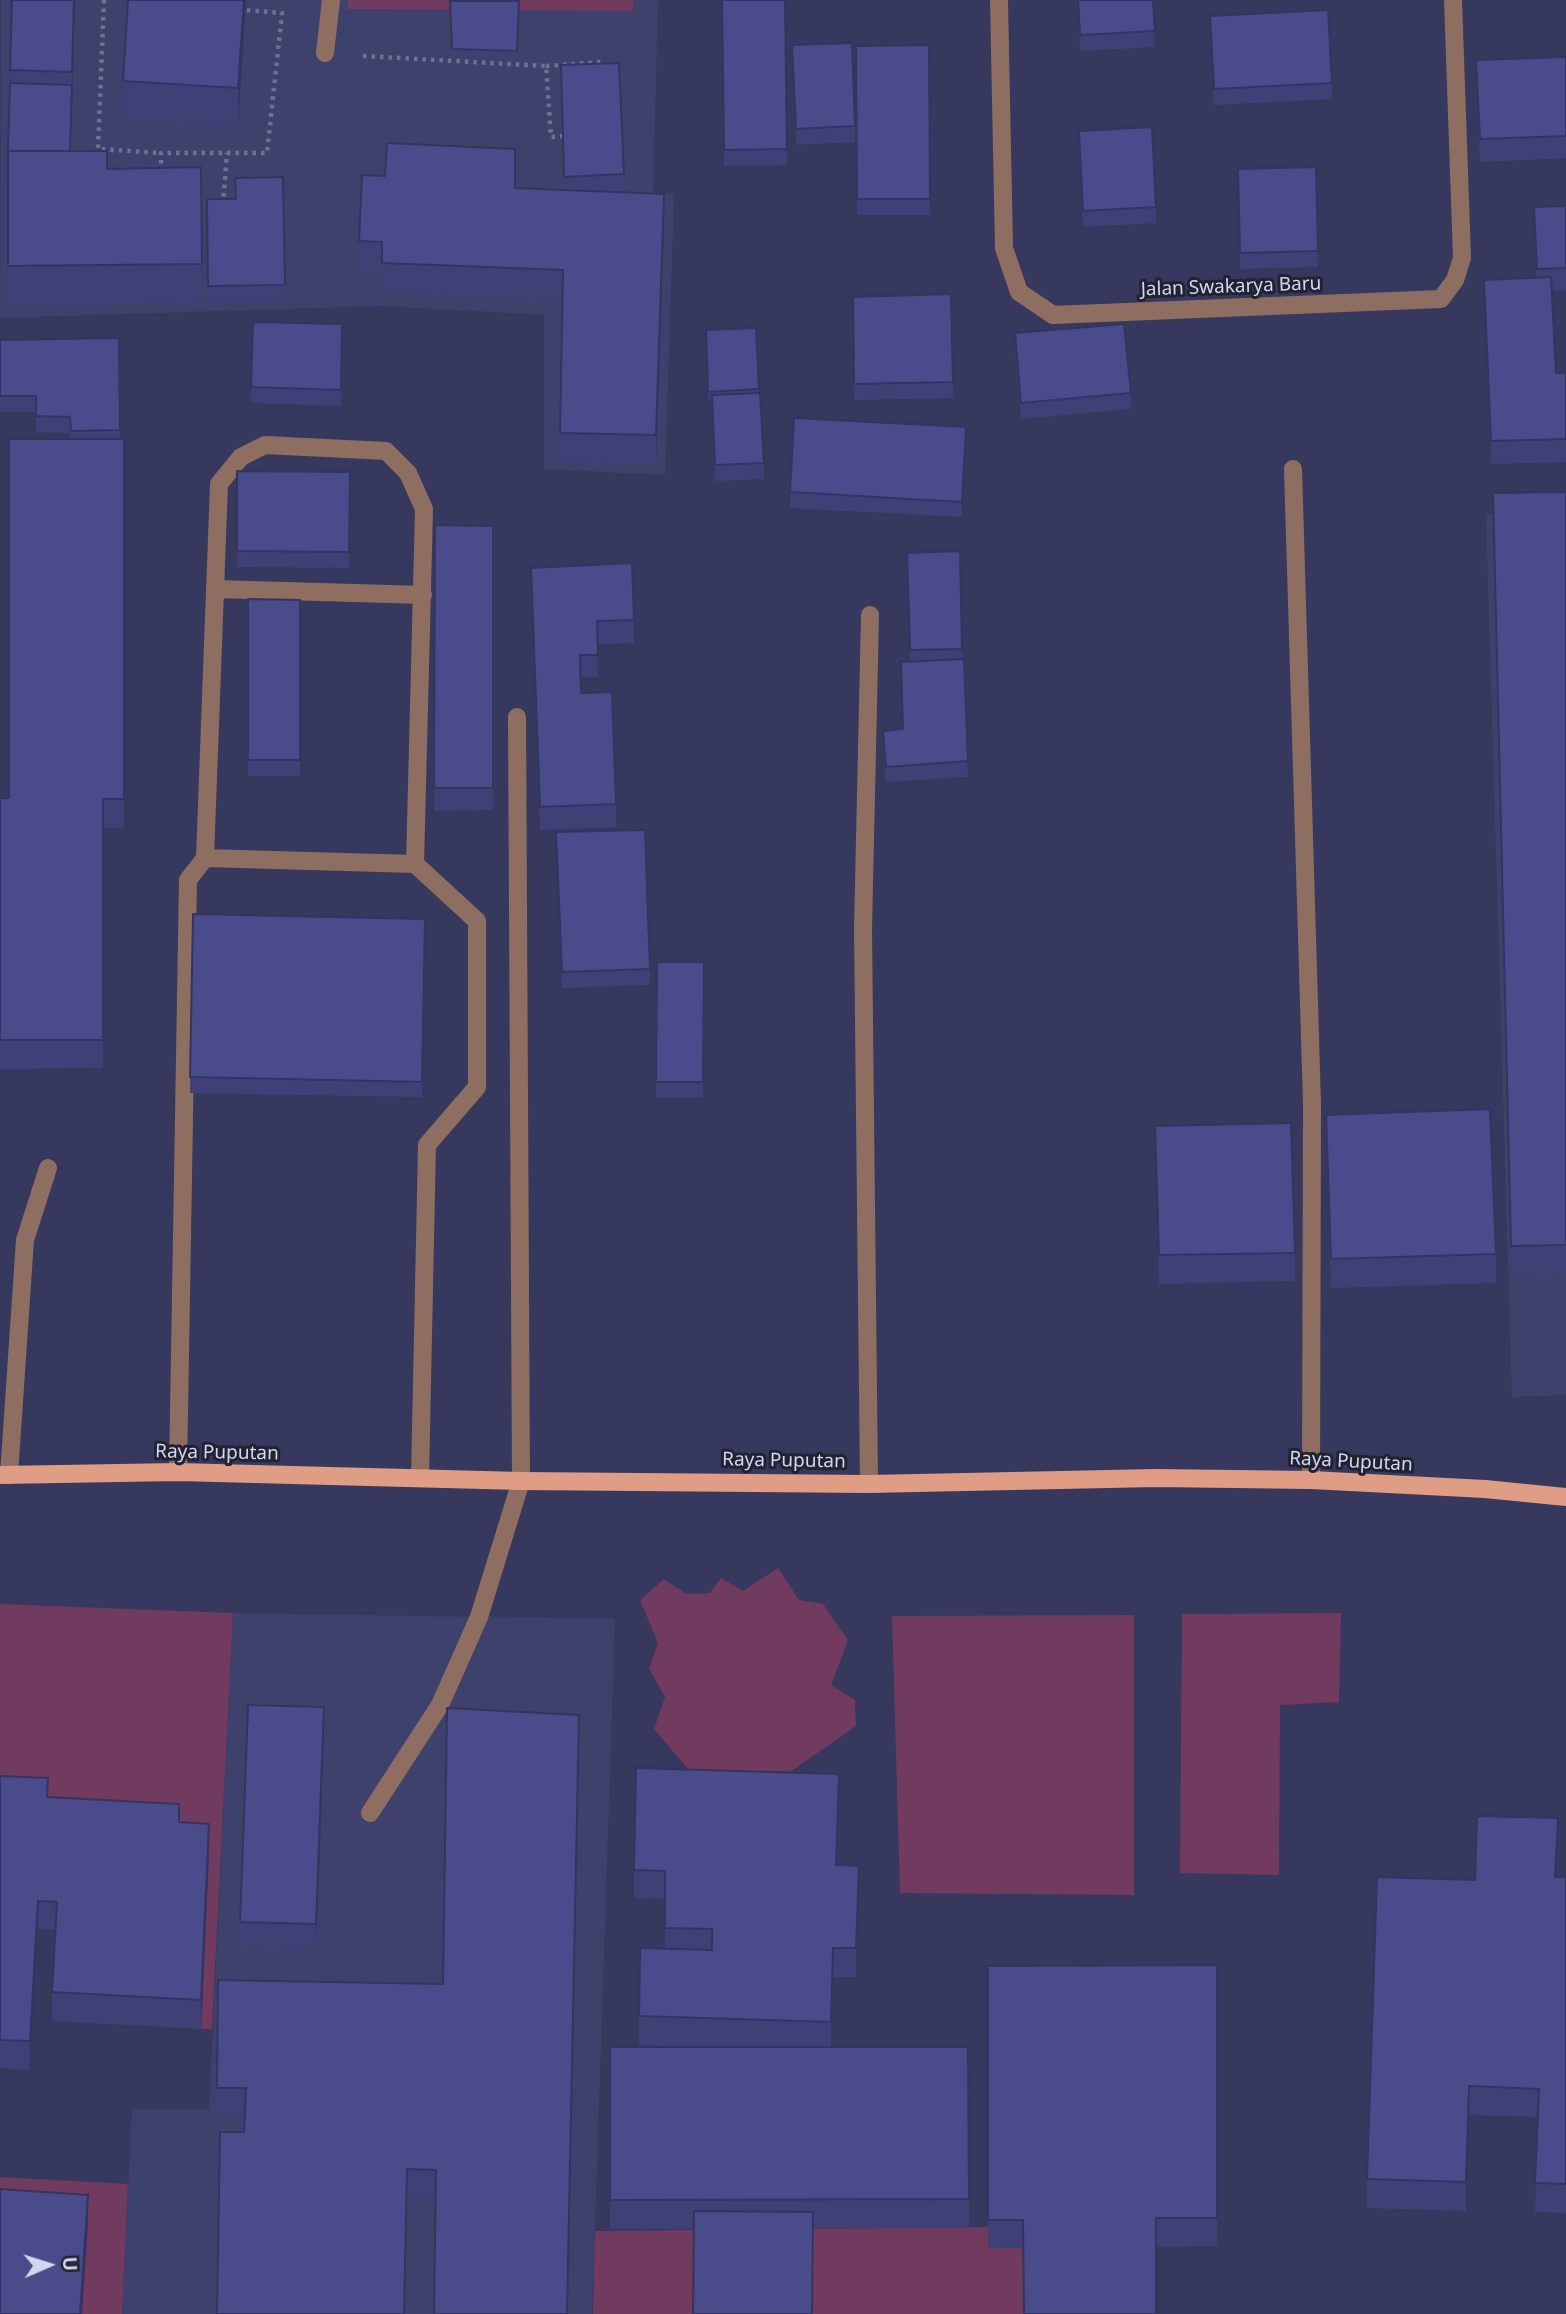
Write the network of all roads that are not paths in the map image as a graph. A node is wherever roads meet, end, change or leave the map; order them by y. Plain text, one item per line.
1 (331, 0) edge
2 (999, 0) edge
3 (1453, 0) edge
4 (325, 53) road end
5 (1293, 469) dead end
6 (216, 589) junction
7 (423, 595) junction
8 (870, 615) dead end
9 (517, 717) dead end
10 (205, 858) junction
11 (415, 864) junction
12 (48, 1168) dead end
13 (178, 1472) junction
14 (5, 1475) edge
15 (421, 1478) junction
16 (1311, 1480) junction
17 (521, 1481) junction
18 (869, 1484) junction
19 (1566, 1497) edge
20 (369, 1812) dead end

1 - 4 street
2 - 3 street, Jalan Swakarya Baru
5 - 16 street
6 - 7 street
6 - 7 street
6 - 10 street
7 - 11 street
8 - 18 street
9 - 17 street
10 - 11 street
10 - 13 street
11 - 15 street
12 - 14 street
13 - 14 main road, Raya Puputan
13 - 15 main road, Raya Puputan
15 - 17 main road, Raya Puputan
16 - 18 main road, Raya Puputan
16 - 19 main road, Raya Puputan
17 - 18 main road, Raya Puputan
17 - 20 street

